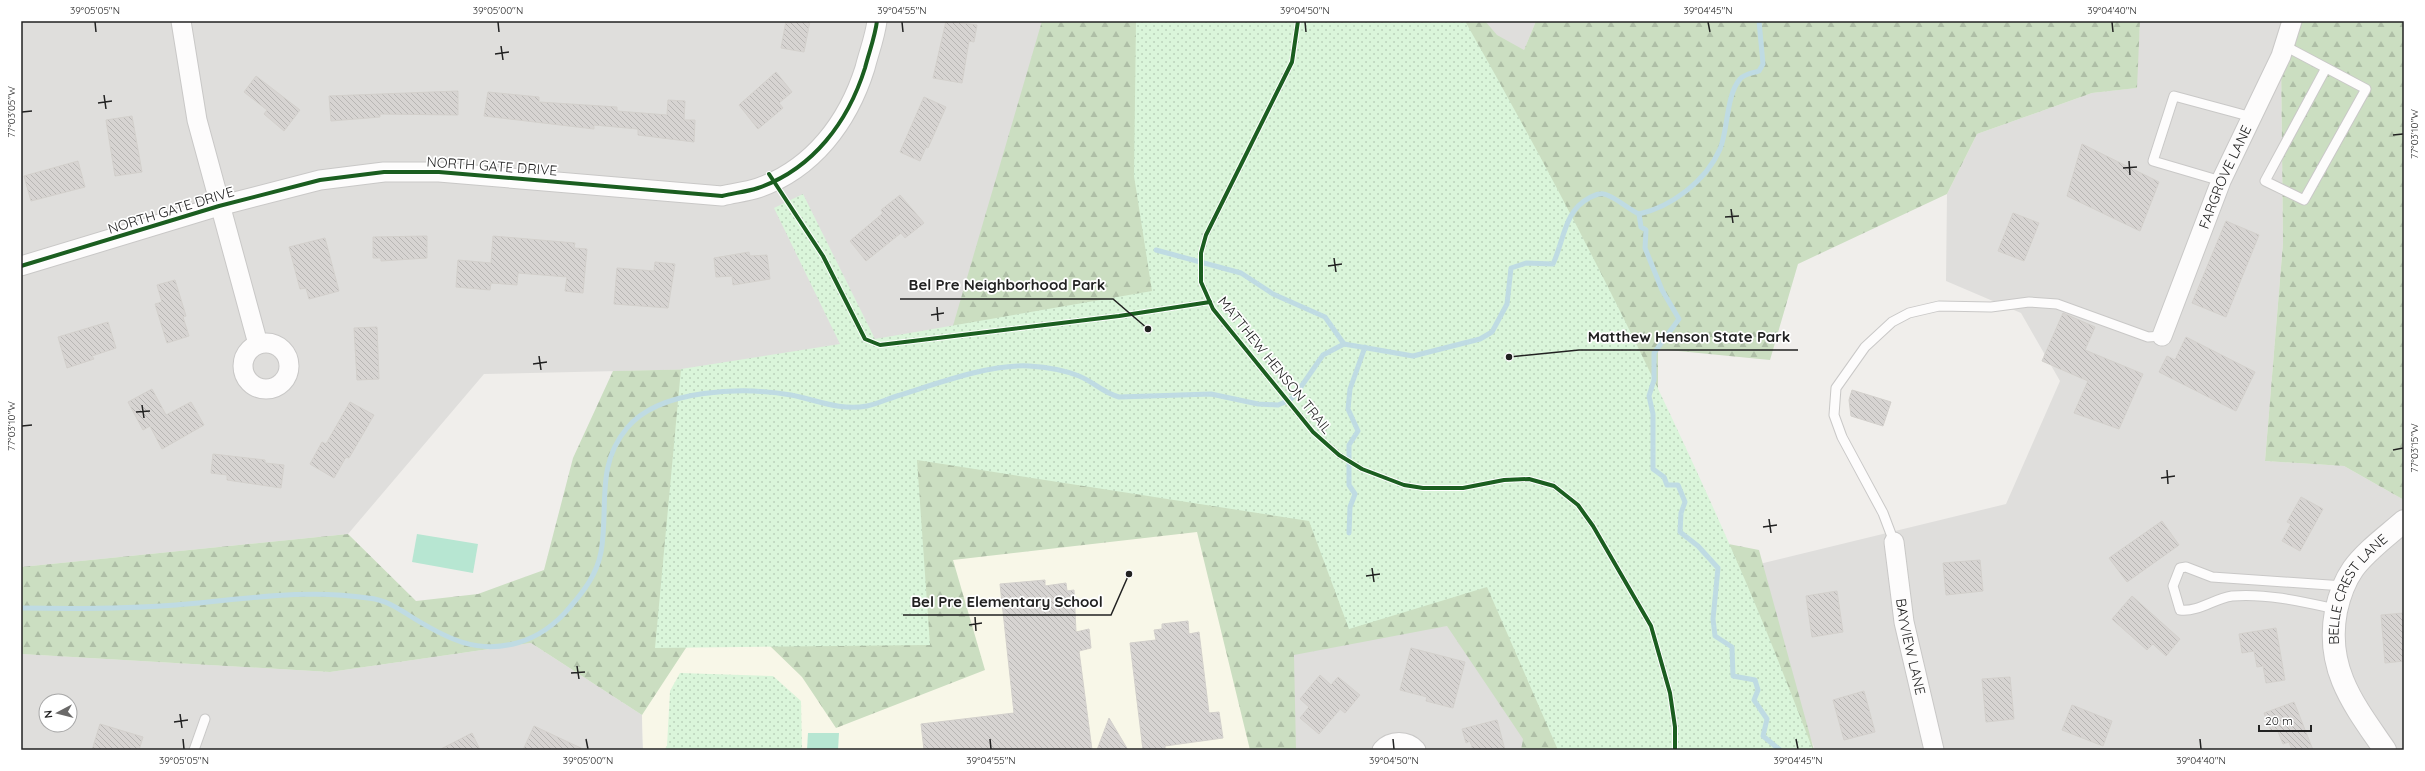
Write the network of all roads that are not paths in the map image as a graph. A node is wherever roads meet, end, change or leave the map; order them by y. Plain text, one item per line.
1 (181, 21) edge
2 (877, 21) edge
3 (2292, 21) edge
4 (2285, 46) junction
5 (2326, 68) junction
6 (2252, 117) junction
7 (2221, 181) junction
8 (219, 206) junction
9 (21, 266) edge
10 (2162, 336) joint
11 (258, 344) dead end
12 (2404, 521) edge
13 (1894, 542) joint
14 (2344, 586) junction
15 (2336, 610) junction
16 (205, 719) dead end
17 (194, 750) edge
18 (1382, 750) edge
19 (1416, 750) edge
20 (1934, 750) edge
21 (2385, 750) edge

1 - 8 street
2 - 8 street, NORTH GATE DRIVE
3 - 4 street, FARGROVE LANE
4 - 5 lane
4 - 6 street, FARGROVE LANE
5 - 5 lane
6 - 7 street, FARGROVE LANE
6 - 7 lane
7 - 10 street, FARGROVE LANE
8 - 9 street, NORTH GATE DRIVE
8 - 11 street
10 - 13 lane
12 - 14 street, BELLE CREST LANE
13 - 20 street, BAYVIEW LANE
14 - 15 street, BELLE CREST LANE
14 - 15 lane
15 - 21 street, BELLE CREST LANE
16 - 17 lane
18 - 19 street

